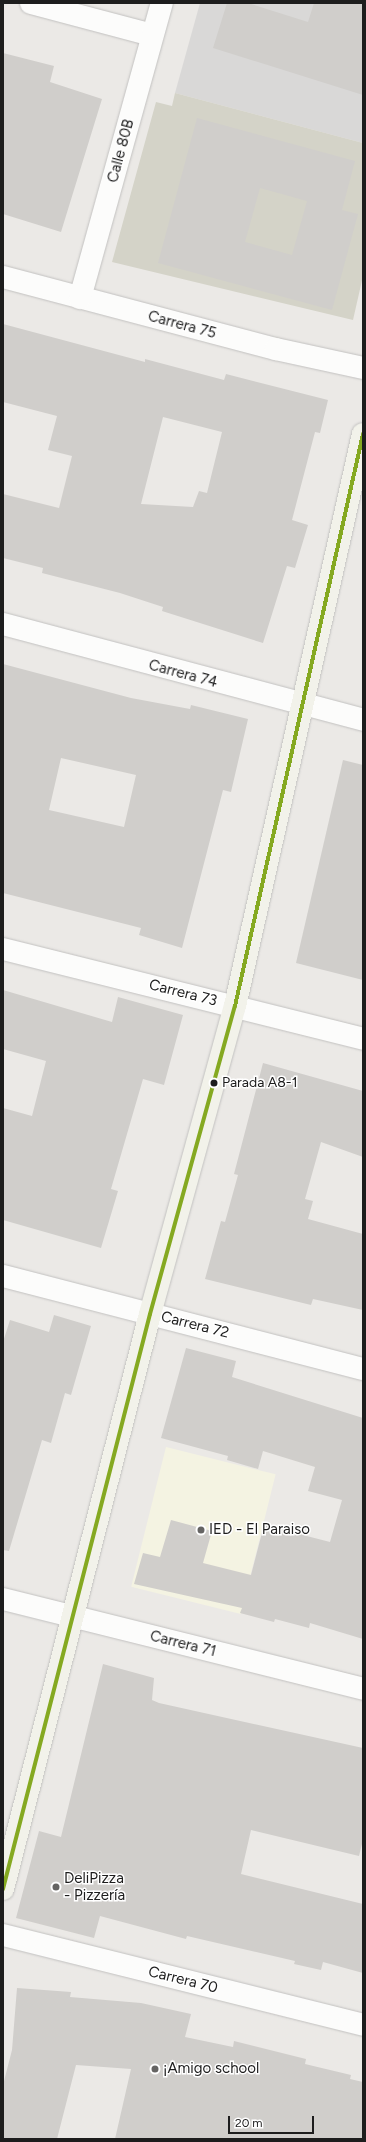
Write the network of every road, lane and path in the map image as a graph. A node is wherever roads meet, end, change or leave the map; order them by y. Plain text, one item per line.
1 (31, 3) edge
2 (162, 3) edge
3 (152, 35) junction
4 (3, 278) edge
5 (80, 298) junction
6 (363, 368) edge
7 (363, 434) edge
8 (3, 624) edge
9 (304, 707) junction
10 (363, 720) edge
11 (3, 949) edge
12 (235, 1006) junction
13 (363, 1039) edge
14 (3, 1276) edge
15 (150, 1314) junction
16 (363, 1369) edge
17 (3, 1599) edge
18 (73, 1616) junction
19 (363, 1689) edge
20 (3, 1889) edge
21 (3, 1934) edge
22 (363, 2025) edge

1 - 3 street
2 - 3 street, Calle 80B
3 - 5 street, Calle 80B
4 - 5 street, Carrera 75
5 - 6 street, Carrera 75
7 - 9 street
8 - 9 street, Carrera 74
9 - 10 street, Carrera 74
9 - 12 street
11 - 12 street, Carrera 73
12 - 13 street, Carrera 73
12 - 15 street
14 - 15 street, Carrera 72
15 - 16 street, Carrera 72
15 - 18 street
17 - 18 street, Carrera 71
18 - 19 street, Carrera 71
18 - 20 street
21 - 22 street, Carrera 70

